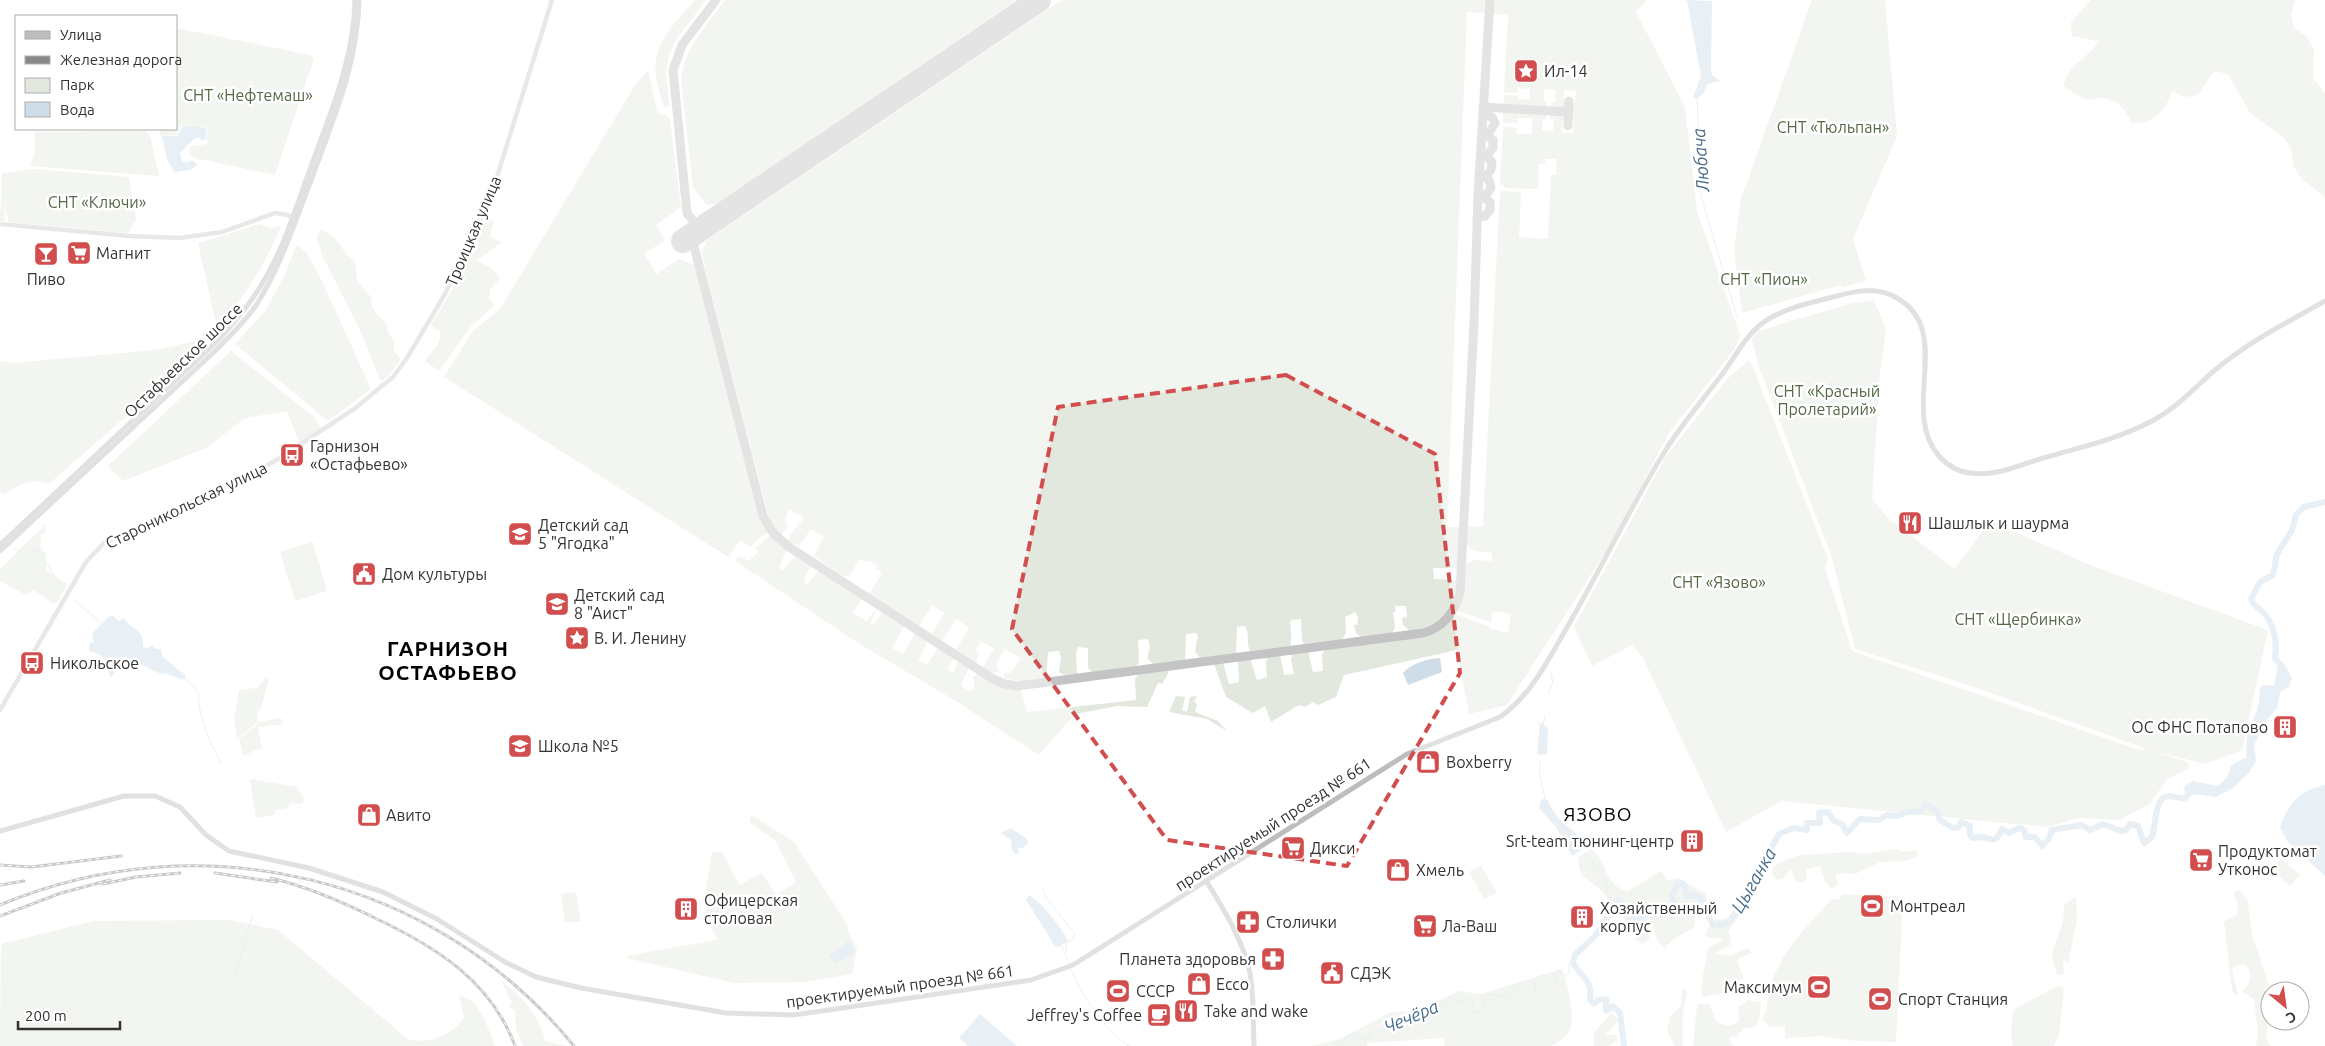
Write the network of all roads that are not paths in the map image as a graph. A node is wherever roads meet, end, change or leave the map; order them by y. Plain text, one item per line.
1 (355, 0) edge
2 (359, 0) edge
3 (552, 0) edge
4 (294, 219) junction
5 (0, 224) edge
6 (2325, 301) edge
7 (380, 389) joint
8 (0, 545) edge
9 (0, 551) edge
10 (0, 710) edge
11 (0, 831) edge
12 (1207, 882) junction
13 (1254, 1046) edge

1 - 4 main road, Остафьевское шоссе
2 - 4 main road, Остафьевское шоссе
3 - 7 street, Троицкая улица
4 - 5 street
4 - 8 main road, Остафьевское шоссе
4 - 9 main road, Остафьевское шоссе
6 - 12 main road, проектируемый проезд № 661
7 - 10 street, Староникольская улица
11 - 12 main road, проектируемый проезд № 661
12 - 13 main road

